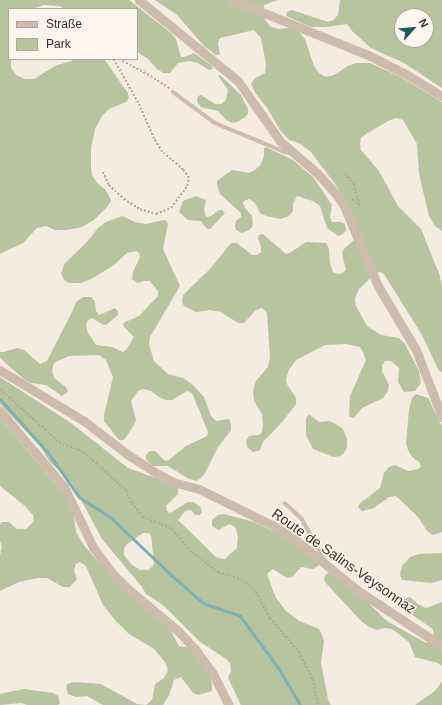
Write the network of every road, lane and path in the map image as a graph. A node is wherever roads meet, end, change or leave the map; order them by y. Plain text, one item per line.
1 (139, 0) edge
2 (232, 0) edge
3 (114, 60) edge
4 (121, 60) edge
5 (173, 92) joint
6 (442, 96) edge
7 (292, 153) junction
8 (103, 172) dead end
9 (345, 174) dead end
10 (336, 194) junction
11 (0, 370) edge
12 (0, 389) edge
13 (0, 411) edge
14 (442, 417) edge
15 (285, 503) dead end
16 (326, 565) junction
17 (442, 646) edge
18 (229, 705) edge
19 (318, 705) edge

1 - 7 street
2 - 6 street
3 - 8 path
4 - 5 path
5 - 7 lane
7 - 10 street
9 - 10 path
10 - 14 street
11 - 16 street, Route de Salins-Veysonnaz
12 - 19 path
13 - 18 street
15 - 16 lane
16 - 17 street, Route de Salins-Veysonnaz

